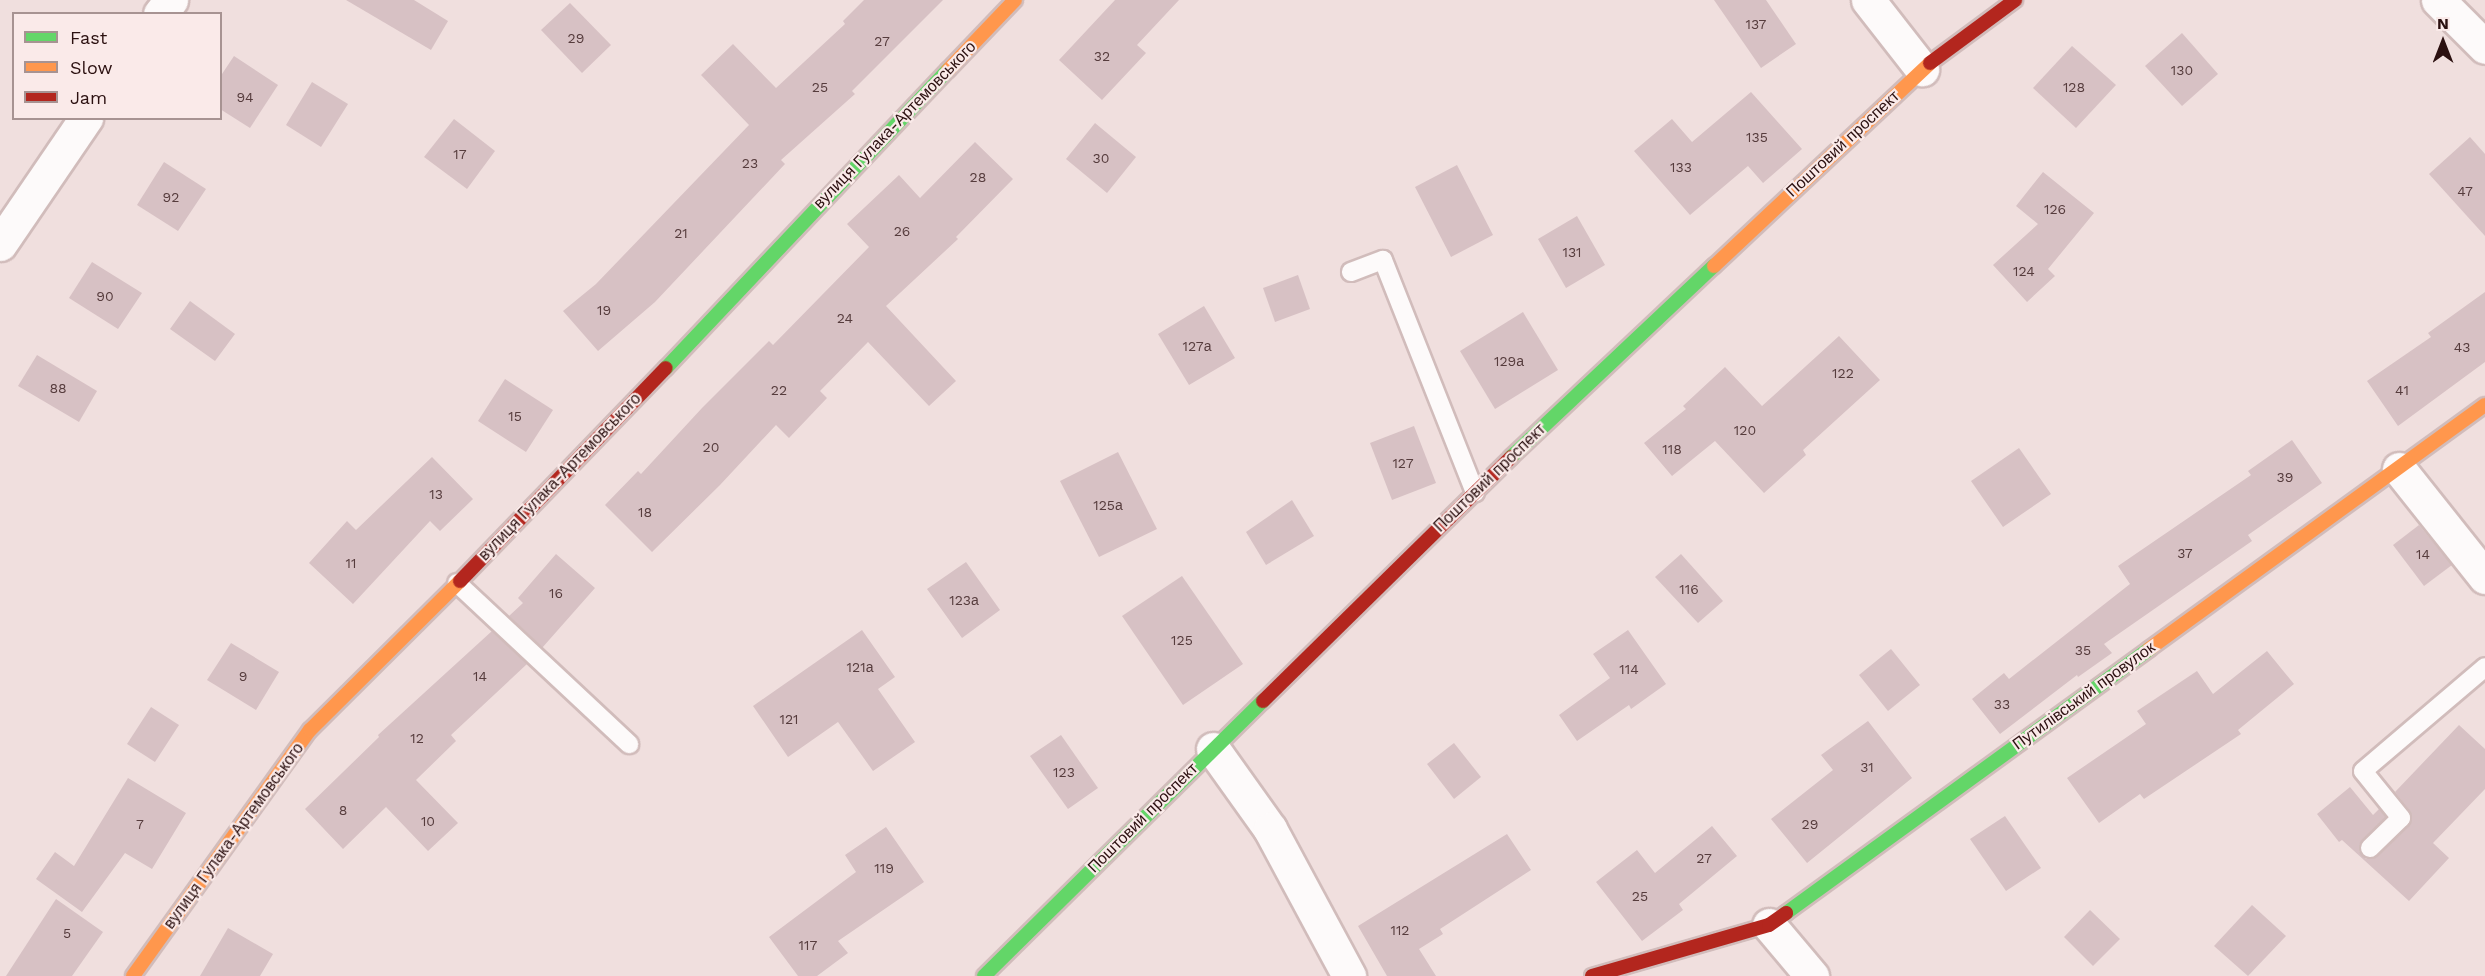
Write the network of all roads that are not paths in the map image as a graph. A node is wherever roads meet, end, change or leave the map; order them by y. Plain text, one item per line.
1 (171, 0) edge
2 (1015, 0) edge
3 (1868, 0) edge
4 (2015, 0) edge
5 (2438, 0) edge
6 (162, 12) edge
7 (2485, 47) edge
8 (1922, 69) junction
9 (85, 120) edge
10 (0, 244) edge
11 (1351, 272) dead end
12 (2485, 405) edge
13 (2399, 469) junction
14 (1475, 492) junction
15 (2485, 577) edge
16 (457, 583) junction
17 (2485, 667) edge
18 (629, 744) dead end
19 (1213, 749) junction
20 (2370, 848) dead end
21 (1769, 925) junction
22 (133, 976) edge
23 (984, 976) edge
24 (1349, 976) edge
25 (1592, 976) edge
26 (1812, 976) edge

1 - 6 street
2 - 16 street, вулиця Гулака-Артемовського
3 - 8 street
4 - 8 street, Поштовий проспект
5 - 7 street
8 - 14 street, Поштовий проспект
9 - 10 street
11 - 14 lane
12 - 13 street, Путилівський провулок
13 - 15 street
13 - 21 street, Путилівський провулок
14 - 19 street, Поштовий проспект
16 - 18 lane
16 - 22 street, вулиця Гулака-Артемовського
17 - 20 lane
19 - 23 street, Поштовий проспект
19 - 24 street
21 - 25 street, Путилівський провулок
21 - 26 street

